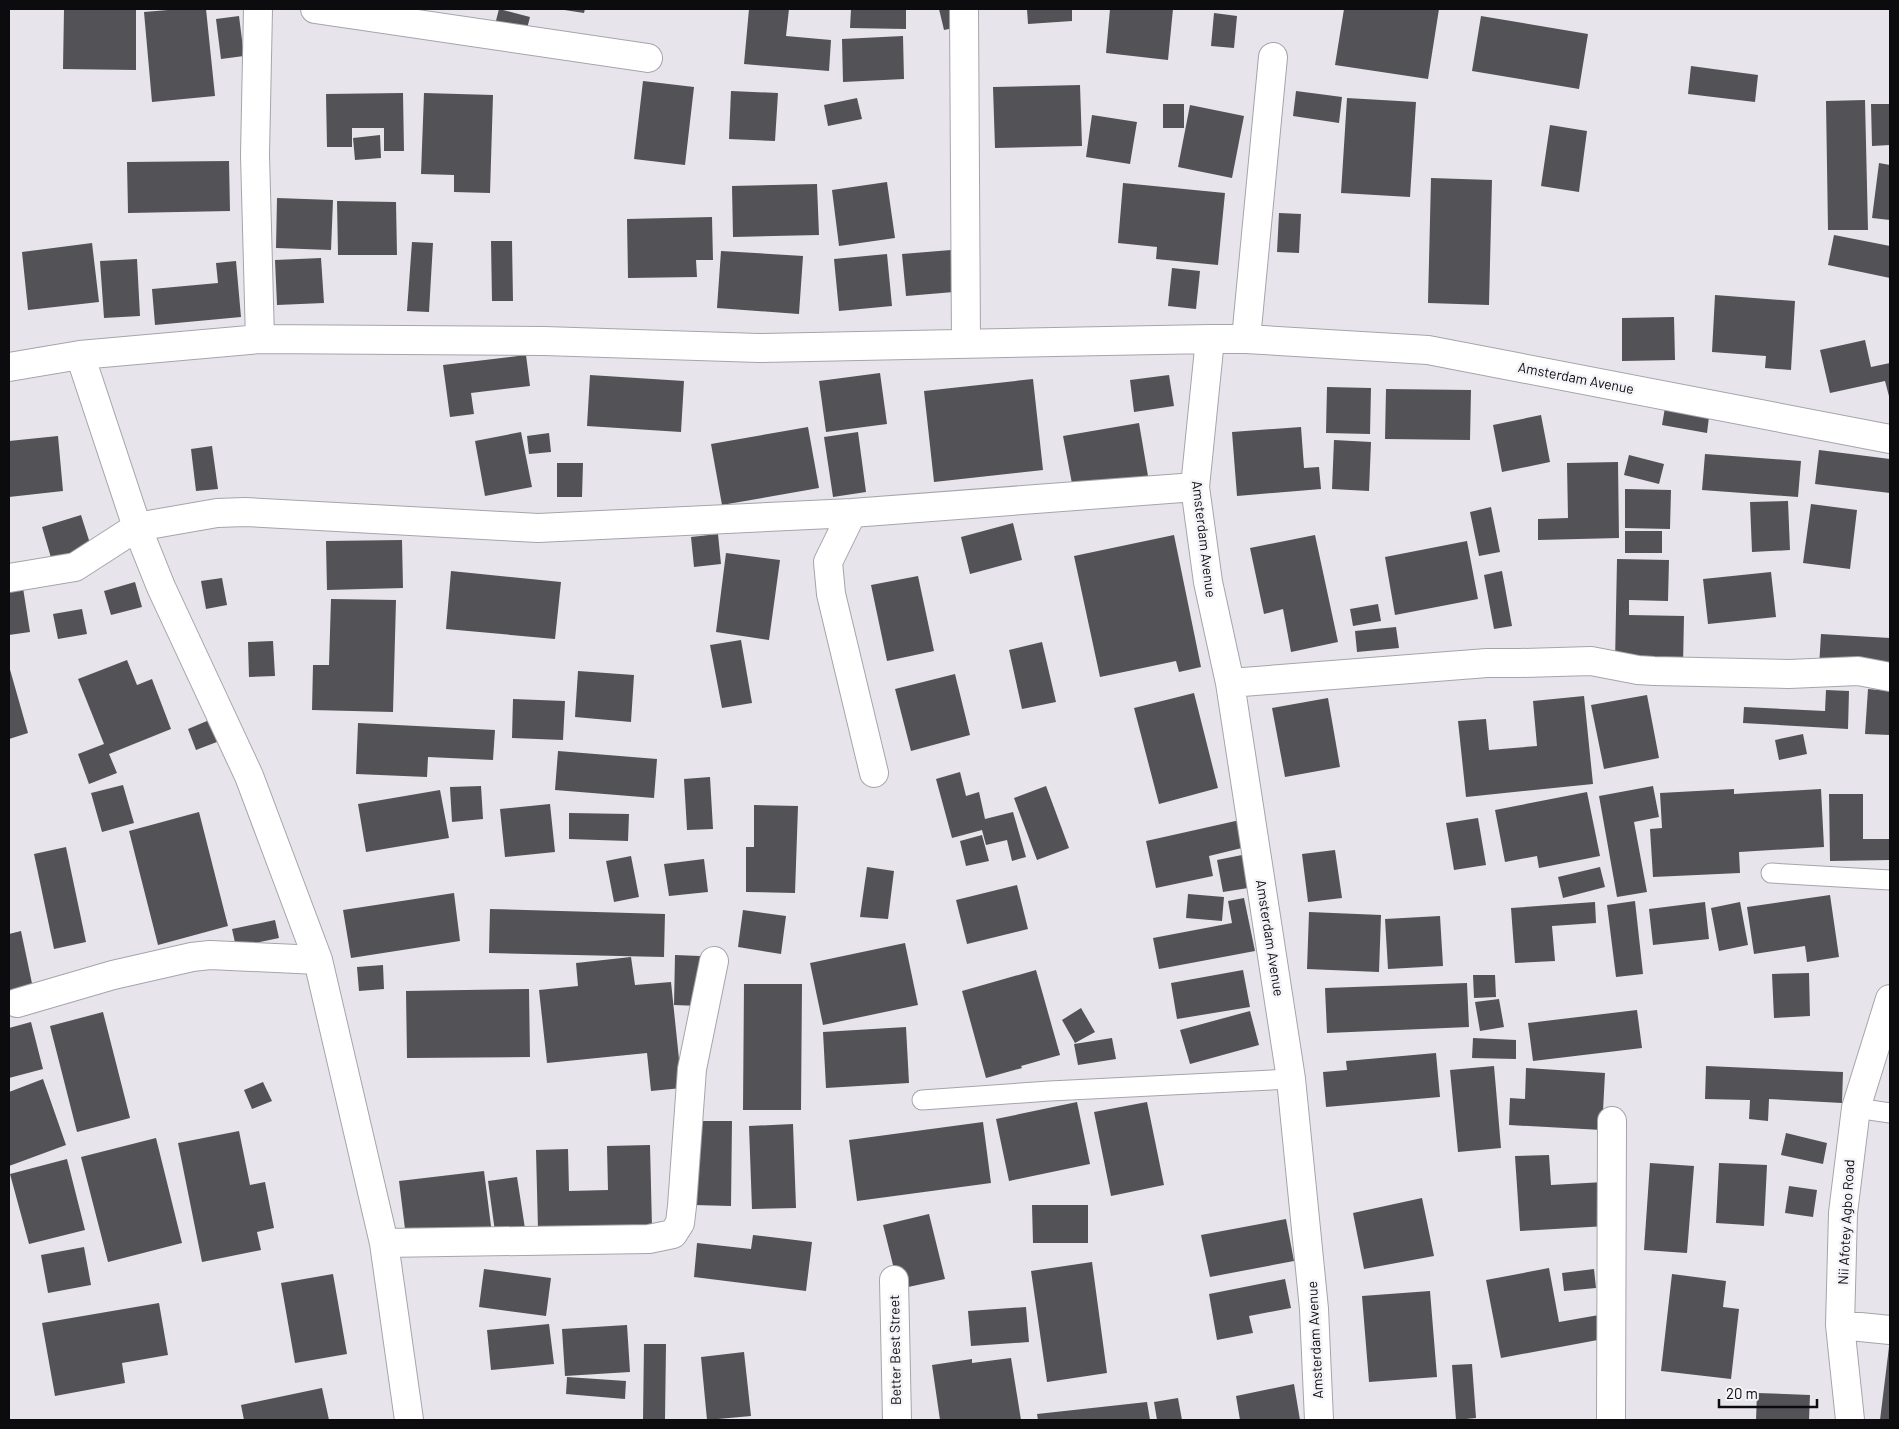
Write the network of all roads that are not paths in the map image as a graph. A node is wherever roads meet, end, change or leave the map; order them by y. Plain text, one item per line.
1 (258, 9) edge
2 (315, 9) edge
3 (964, 9) edge
4 (1273, 57) dead end
5 (648, 58) dead end
6 (260, 339) junction
7 (1210, 339) junction
8 (1246, 339) junction
9 (966, 343) junction
10 (80, 355) junction
11 (9, 367) edge
12 (1890, 439) edge
13 (1195, 487) junction
14 (852, 513) junction
15 (137, 527) junction
16 (9, 578) edge
17 (1890, 677) edge
18 (1230, 683) junction
19 (874, 773) dead end
20 (1771, 873) dead end
21 (1890, 880) edge
22 (318, 960) junction
23 (714, 961) dead end
24 (1890, 1000) edge
25 (17, 1003) dead end
26 (1292, 1079) junction
27 (922, 1100) dead end
28 (1856, 1108) junction
29 (1890, 1113) edge
30 (1612, 1121) dead end
31 (384, 1243) junction
32 (894, 1280) dead end
33 (1840, 1325) junction
34 (1890, 1330) edge
35 (409, 1420) edge
36 (897, 1420) edge
37 (1319, 1420) edge
38 (1611, 1420) edge
39 (1850, 1420) edge

1 - 6 street
2 - 5 street
3 - 9 street
4 - 8 street
6 - 9 street
6 - 10 street
7 - 8 street, Amsterdam Avenue
7 - 9 street
7 - 13 street, Amsterdam Avenue
8 - 12 street, Amsterdam Avenue
10 - 11 street
10 - 15 street
13 - 14 street
13 - 18 street, Amsterdam Avenue
14 - 15 street
14 - 19 street
15 - 16 street
15 - 22 street
17 - 18 street
18 - 26 street, Amsterdam Avenue
20 - 21 lane
22 - 25 street
22 - 31 street
23 - 31 street
24 - 28 street, Nii Afotey Agbo Road
26 - 27 lane
26 - 37 street, Amsterdam Avenue
28 - 29 lane
28 - 33 street, Nii Afotey Agbo Road
30 - 38 street
31 - 35 street
32 - 36 street, Better Best Street
33 - 34 street
33 - 39 street, Nii Afotey Agbo Road

